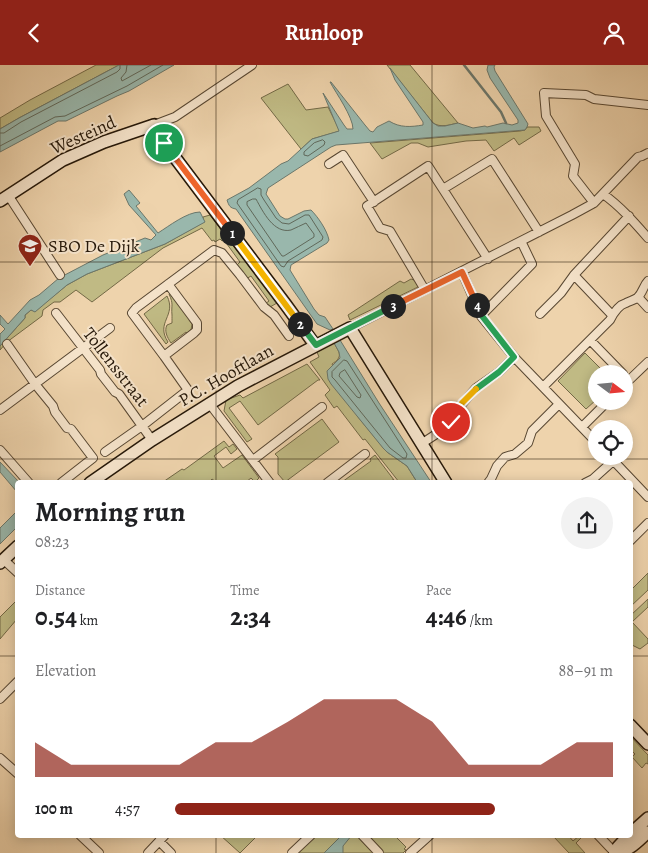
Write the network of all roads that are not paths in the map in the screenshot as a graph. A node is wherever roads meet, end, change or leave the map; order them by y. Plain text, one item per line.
1 (252, 65) edge
2 (648, 105) edge
3 (154, 125) junction
4 (648, 153) edge
5 (330, 164) dead end
6 (443, 189) junction
7 (603, 194) junction
8 (4, 198) edge
9 (374, 202) junction
10 (594, 203) junction
11 (629, 216) junction
12 (539, 232) junction
13 (648, 237) edge
14 (521, 241) junction
15 (488, 259) junction
16 (462, 272) junction
17 (60, 275) dead end
18 (574, 275) junction
19 (648, 281) edge
20 (168, 284) junction
21 (426, 290) junction
22 (638, 297) junction
23 (286, 305) junction
24 (648, 308) edge
25 (56, 313) dead end
26 (540, 314) dead end
27 (274, 315) junction
28 (612, 315) junction
29 (482, 316) junction
30 (110, 328) dead end
31 (346, 330) junction
32 (289, 336) dead end
33 (590, 340) junction
34 (6, 344) dead end
35 (320, 344) junction
36 (82, 348) junction
37 (164, 355) junction
38 (514, 357) junction
39 (648, 362) edge
40 (612, 365) edge
41 (633, 373) edge
42 (35, 383) junction
43 (543, 387) junction
44 (209, 403) junction
45 (559, 404) junction
46 (322, 407) dead end
47 (0, 409) edge
48 (599, 410) edge
49 (142, 426) junction
50 (582, 427) junction
51 (588, 433) edge
52 (152, 440) junction
53 (421, 444) junction
54 (0, 450) edge
55 (105, 452) dead end
56 (365, 454) dead end
57 (253, 460) junction
58 (605, 465) edge
59 (618, 465) edge
60 (26, 480) edge
61 (65, 480) edge
62 (94, 480) edge
63 (268, 480) edge
64 (331, 480) edge
65 (444, 480) edge
66 (490, 480) edge
67 (592, 480) edge
68 (632, 480) edge
69 (633, 481) edge
70 (647, 495) edge
71 (648, 523) edge
72 (633, 538) edge
73 (15, 549) edge
74 (2, 562) edge
75 (15, 571) edge
76 (15, 684) edge
77 (0, 699) edge
78 (633, 728) edge
79 (648, 744) edge
80 (0, 758) edge
81 (15, 770) edge
82 (648, 818) edge
83 (633, 832) edge
84 (648, 832) edge
85 (83, 838) edge
86 (162, 838) edge
87 (308, 838) edge
88 (365, 838) edge
89 (427, 838) edge
90 (601, 838) edge
91 (627, 838) edge
92 (159, 841) junction
93 (99, 853) edge
94 (148, 853) edge
95 (171, 853) edge
96 (292, 853) edge
97 (379, 853) edge
98 (410, 853) edge
99 (615, 853) edge

1 - 3 street, Westeind
2 - 10 street
3 - 8 street, Westeind
3 - 23 street
4 - 7 street, P.C. Hooftlaan
5 - 9 street
6 - 9 street
6 - 12 street
6 - 15 street
7 - 10 street, P.C. Hooftlaan
7 - 11 street
8 - 17 street, Westeind
9 - 21 street
10 - 12 street, P.C. Hooftlaan
11 - 13 street
11 - 18 street
12 - 14 street, P.C. Hooftlaan
14 - 15 street, P.C. Hooftlaan
14 - 29 street
15 - 16 street, P.C. Hooftlaan
16 - 21 street, P.C. Hooftlaan
16 - 29 street
18 - 26 street
18 - 28 street
19 - 22 street
20 - 27 street
20 - 37 street
20 - 37 street
21 - 31 street, P.C. Hooftlaan
22 - 24 street
22 - 28 street
23 - 27 street
23 - 35 street
25 - 36 street, Tollensstraat
27 - 32 street
28 - 33 street
29 - 38 street
30 - 36 street
31 - 35 street, P.C. Hooftlaan
31 - 53 street
33 - 40 street
33 - 43 street
34 - 42 street
35 - 44 street, P.C. Hooftlaan
36 - 42 street
36 - 49 street, Tollensstraat
37 - 49 street, P.C. Hooftlaan
38 - 43 street
38 - 53 street
39 - 41 street
42 - 47 street
42 - 61 street
43 - 45 street
44 - 52 street, P.C. Hooftlaan
44 - 57 street
45 - 50 street
45 - 66 street
46 - 57 street
48 - 50 street
49 - 52 street, Tollensstraat
49 - 55 street, P.C. Hooftlaan
50 - 51 street
52 - 62 street, P.C. Hooftlaan
53 - 65 street
54 - 60 street
56 - 64 street
57 - 63 street
58 - 67 street
59 - 68 street
69 - 70 street
71 - 72 street
73 - 74 street
74 - 75 street
76 - 77 street
78 - 79 street
80 - 81 street
82 - 83 street
84 - 99 street
85 - 93 street
86 - 92 street
87 - 96 street
88 - 97 street
89 - 98 street
90 - 99 street
91 - 99 street
92 - 94 street
92 - 95 street

